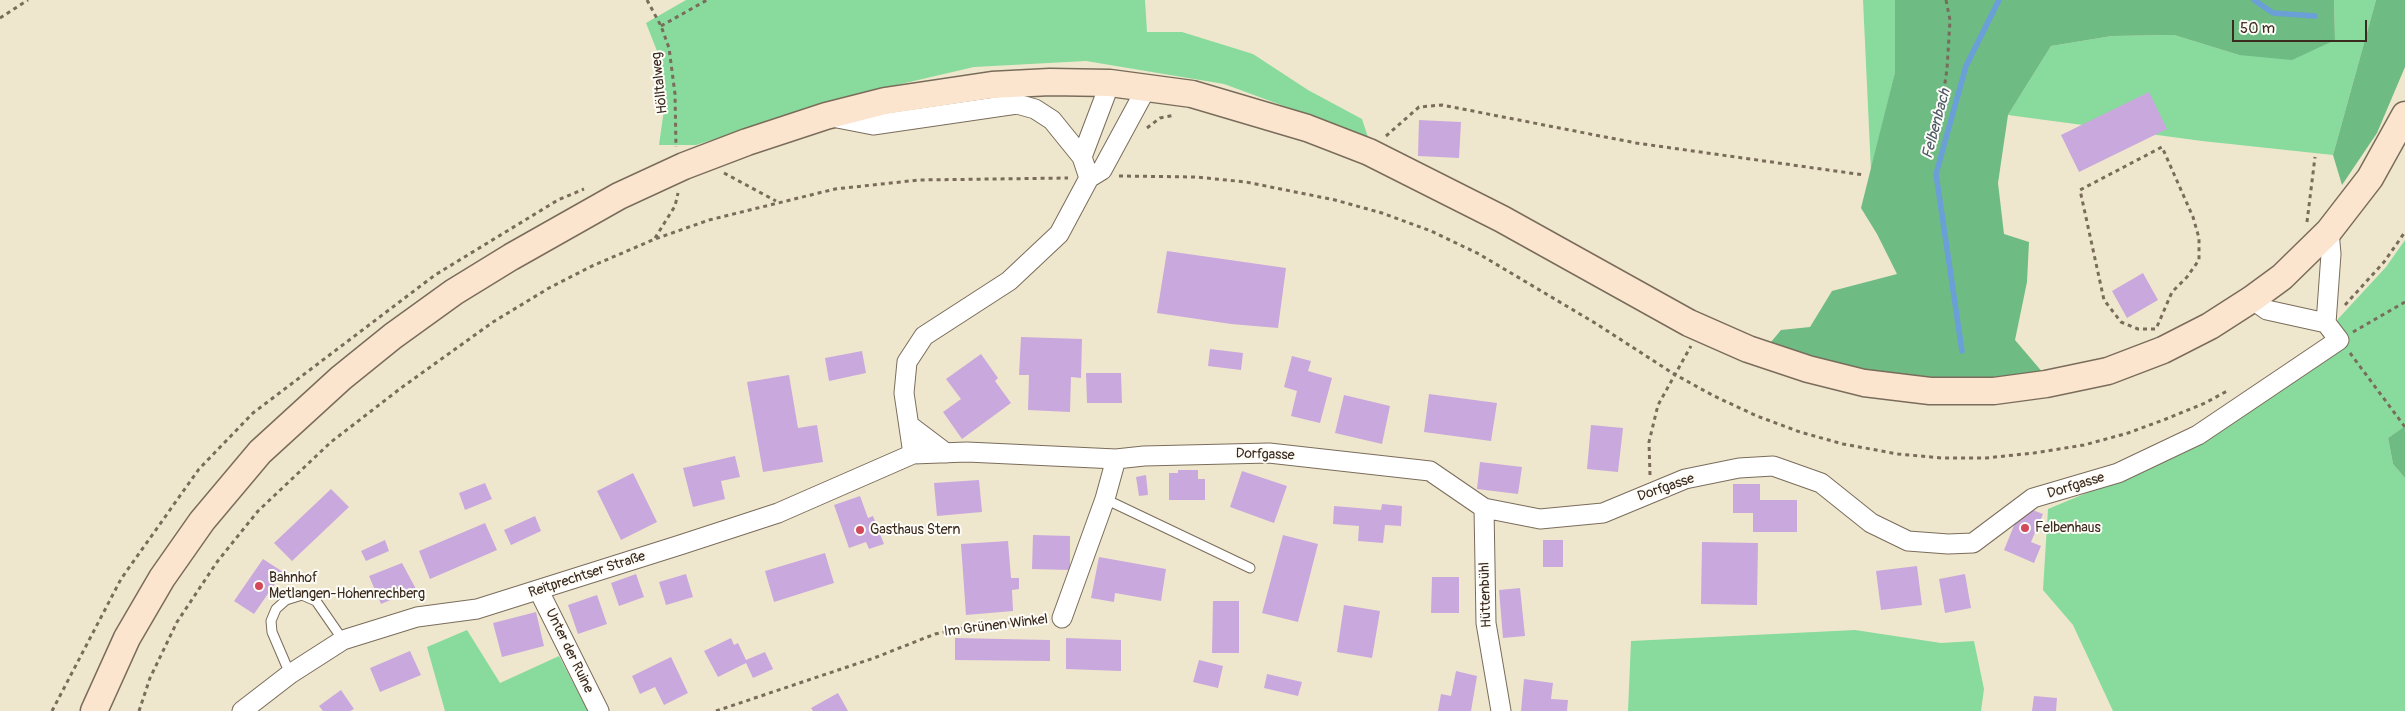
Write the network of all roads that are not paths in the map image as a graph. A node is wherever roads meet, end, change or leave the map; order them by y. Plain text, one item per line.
1 (1110, 83) junction
2 (992, 85) junction
3 (1147, 87) junction
4 (956, 111) junction
5 (2405, 115) edge
6 (826, 116) junction
7 (1082, 157) junction
8 (1088, 178) junction
9 (2329, 231) junction
10 (2252, 300) junction
11 (2326, 323) junction
12 (909, 425) junction
13 (946, 453) junction
14 (912, 454) junction
15 (1116, 459) junction
16 (1105, 499) junction
17 (1484, 508) junction
18 (1250, 568) dead end
19 (539, 591) junction
20 (1062, 618) road end
21 (343, 640) junction
22 (290, 674) junction
23 (94, 711) edge
24 (242, 711) edge
25 (599, 711) edge
26 (1501, 711) edge

1 - 2 main road
1 - 3 main road
1 - 7 street
2 - 4 lane
2 - 6 main road
3 - 8 street
3 - 10 main road
4 - 6 street
4 - 7 street
5 - 9 main road
6 - 23 main road
7 - 8 street
8 - 12 street
9 - 10 main road
9 - 11 street
10 - 11 street
11 - 17 street, Dorfgasse
12 - 13 street
12 - 14 street
13 - 14 street, Dorfgasse
13 - 15 street, Dorfgasse
14 - 19 street, Reitprechtser Straße
15 - 16 street, Im Grünen Winkel
15 - 17 street, Dorfgasse
16 - 18 lane
16 - 20 street, Im Grünen Winkel
17 - 26 street, Hüttenbühl
19 - 21 street, Reitprechtser Straße
19 - 25 street, Unter der Ruine
21 - 22 street, Reitprechtser Straße
21 - 22 lane
22 - 24 street, Reitprechtser Straße

